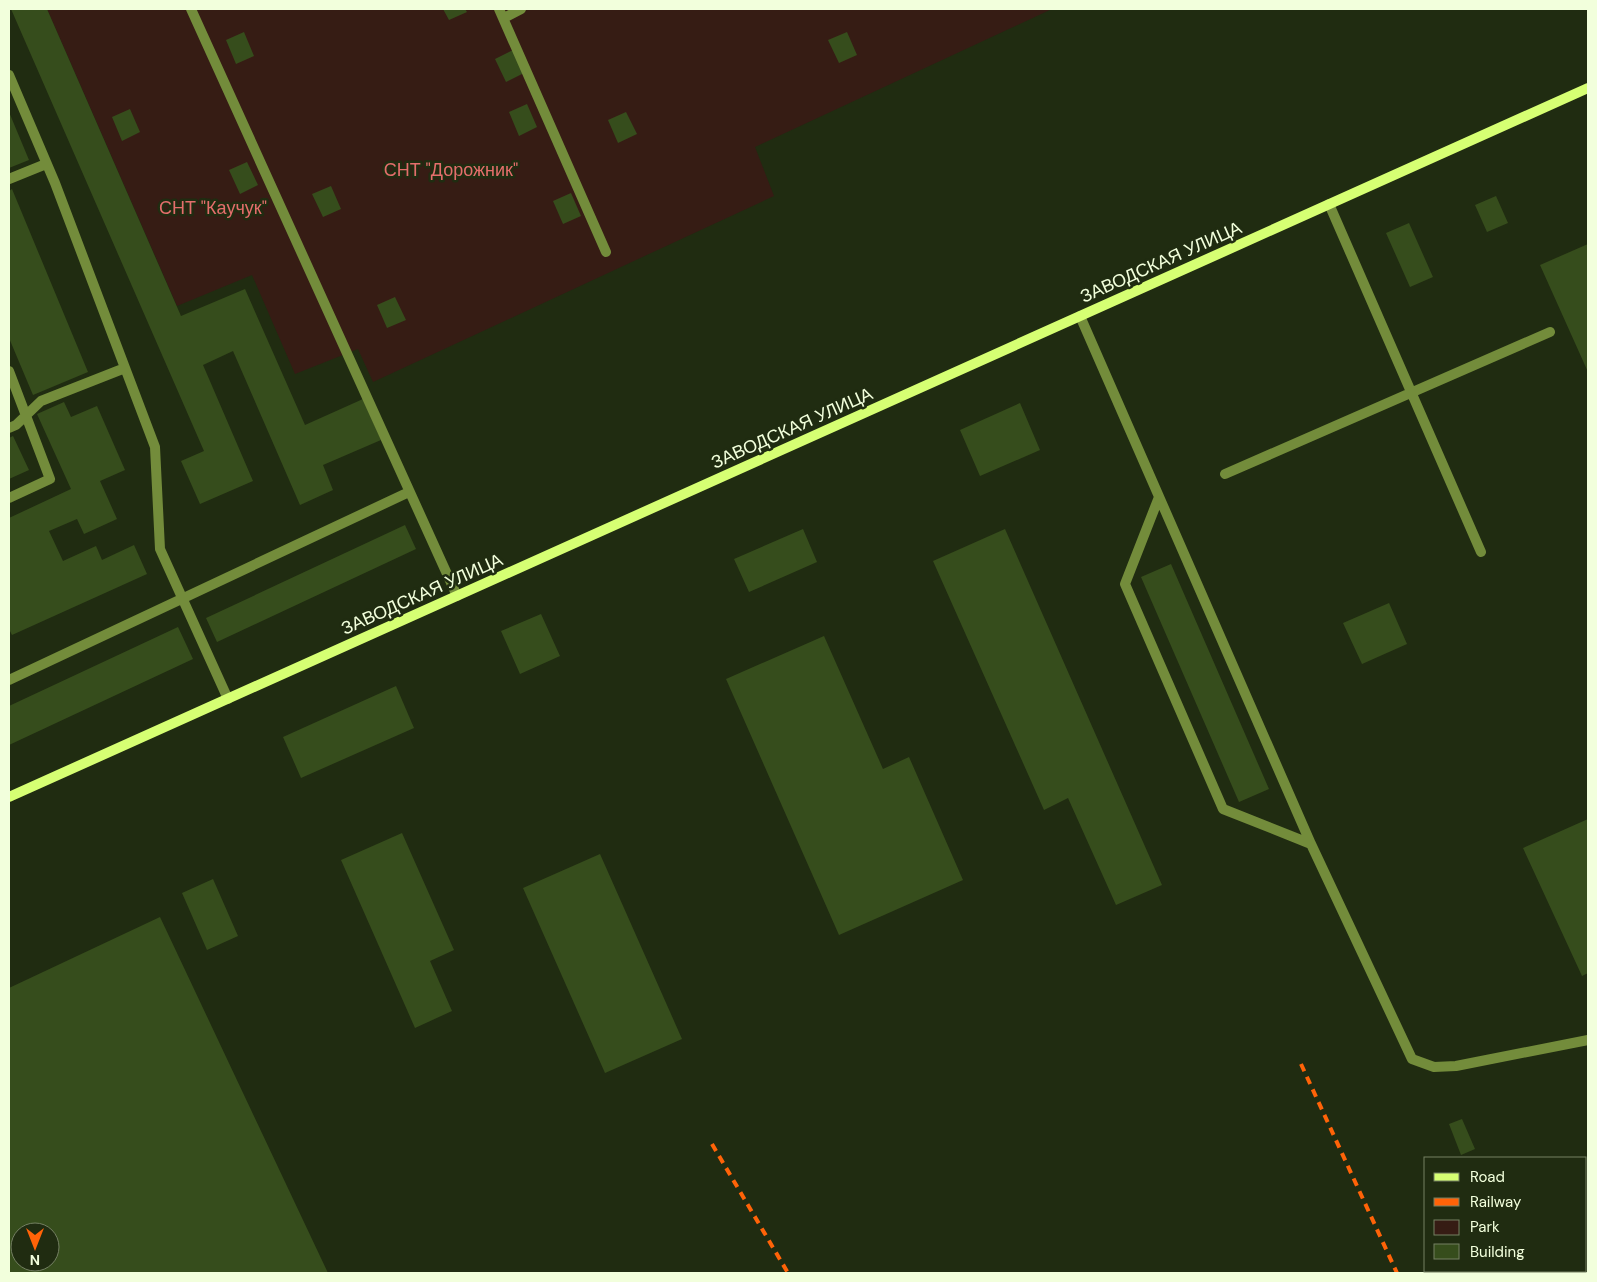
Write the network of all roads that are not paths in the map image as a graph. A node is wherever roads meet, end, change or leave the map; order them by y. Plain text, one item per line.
1 (191, 9) edge
2 (520, 9) edge
3 (501, 13) edge
4 (9, 75) edge
5 (1588, 88) edge
6 (46, 164) junction
7 (9, 179) edge
8 (1329, 204) junction
9 (606, 252) dead end
10 (1080, 316) junction
11 (1550, 332) dead end
12 (125, 368) junction
13 (9, 372) edge
14 (1411, 392) junction
15 (26, 416) junction
16 (9, 428) edge
17 (1225, 474) dead end
18 (409, 492) junction
19 (1159, 497) junction
20 (9, 498) edge
21 (1481, 552) dead end
22 (457, 596) junction
23 (182, 597) junction
24 (9, 680) edge
25 (228, 699) junction
26 (9, 798) edge
27 (1311, 844) junction
28 (1588, 1040) edge

1 - 18 lane
2 - 3 lane
3 - 9 lane
4 - 6 lane
5 - 8 main road, ЗАВОДСКАЯ УЛИЦА
6 - 7 lane
6 - 12 lane
8 - 10 main road, ЗАВОДСКАЯ УЛИЦА
8 - 14 lane
10 - 19 lane
10 - 22 main road, ЗАВОДСКАЯ УЛИЦА
11 - 14 lane
12 - 15 lane
12 - 23 lane
13 - 15 lane
14 - 17 lane
14 - 21 lane
15 - 16 lane
15 - 20 lane
18 - 22 lane
18 - 23 lane
19 - 27 lane
19 - 27 lane
22 - 25 main road, ЗАВОДСКАЯ УЛИЦА
23 - 24 lane
23 - 25 lane
25 - 26 main road, ЗАВОДСКАЯ УЛИЦА
27 - 28 lane

